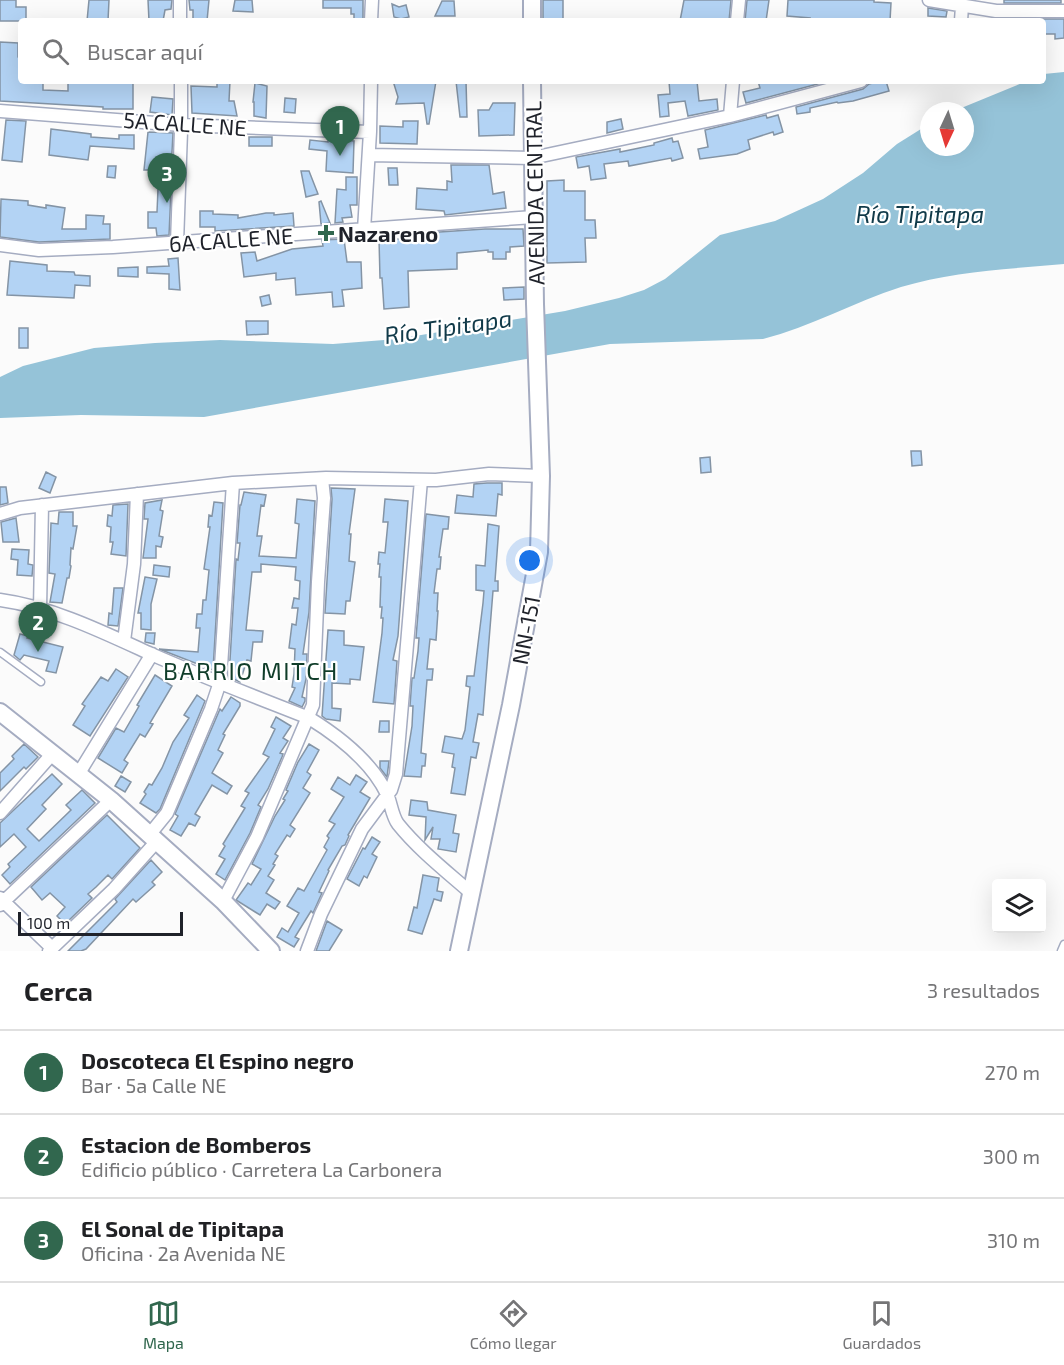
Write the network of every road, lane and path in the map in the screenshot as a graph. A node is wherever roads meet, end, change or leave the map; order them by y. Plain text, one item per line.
1 (180, 0) edge
2 (372, 0) edge
3 (532, 0) edge
4 (739, 0) edge
5 (929, 0) edge
6 (962, 6) junction
7 (1064, 11) edge
8 (180, 18) edge
9 (371, 18) edge
10 (532, 18) edge
11 (737, 18) edge
12 (961, 18) edge
13 (181, 84) edge
14 (371, 84) edge
15 (532, 84) edge
16 (733, 84) edge
17 (850, 84) edge
18 (0, 111) edge
19 (730, 116) junction
20 (181, 125) junction
21 (370, 132) junction
22 (369, 156) junction
23 (532, 158) junction
24 (534, 217) junction
25 (364, 230) junction
26 (177, 243) junction
27 (0, 245) edge
28 (535, 304) joint
29 (541, 476) junction
30 (322, 478) junction
31 (421, 480) junction
32 (233, 483) junction
33 (137, 494) junction
34 (42, 505) junction
35 (0, 513) edge
36 (0, 600) edge
37 (40, 609) junction
38 (124, 641) junction
39 (0, 652) edge
40 (152, 654) junction
41 (41, 682) dead end
42 (220, 682) junction
43 (0, 713) edge
44 (309, 718) junction
45 (53, 753) junction
46 (79, 773) junction
47 (387, 794) junction
48 (111, 800) junction
49 (0, 813) edge
50 (153, 837) junction
51 (471, 893) junction
52 (223, 901) junction
53 (1, 902) edge
54 (1064, 944) edge
55 (51, 950) edge
56 (271, 951) edge
57 (307, 951) edge
58 (459, 951) edge
59 (1061, 951) edge

1 - 8 street
2 - 9 street
3 - 10 street
4 - 11 street
5 - 6 street
6 - 7 street
6 - 12 street
13 - 20 street
14 - 21 street
15 - 23 street, AVENIDA CENTRAL / NN-151
16 - 19 street
17 - 19 street
18 - 20 street, 5A CALLE NE
19 - 23 street
20 - 21 street, 5A CALLE NE
20 - 26 street
21 - 22 street
22 - 23 street
22 - 25 street
23 - 24 street, AVENIDA CENTRAL / NN-151
24 - 25 street, 6A CALLE NE
24 - 28 street, AVENIDA CENTRAL / NN-151
25 - 26 street, 6A CALLE NE
26 - 27 street, 6A CALLE NE
28 - 29 street, NN-151 / NN-151
29 - 31 street
29 - 51 street, NN-151 / NN-151
30 - 31 street
30 - 32 street
30 - 44 street
31 - 47 street
32 - 33 street
32 - 42 street
33 - 34 street
33 - 38 street
34 - 35 street
34 - 37 street
36 - 37 street
37 - 38 street
38 - 40 street
39 - 41 lane
40 - 42 street
40 - 46 street
42 - 44 street
42 - 50 street
43 - 45 street
44 - 47 street
44 - 52 street
45 - 46 street
45 - 49 street
46 - 48 street
47 - 51 street
47 - 57 street
48 - 50 street
48 - 53 street
50 - 52 street
50 - 55 street
51 - 58 street, NN-151 / NN-151
52 - 56 street
53 - 55 street
54 - 59 lane

